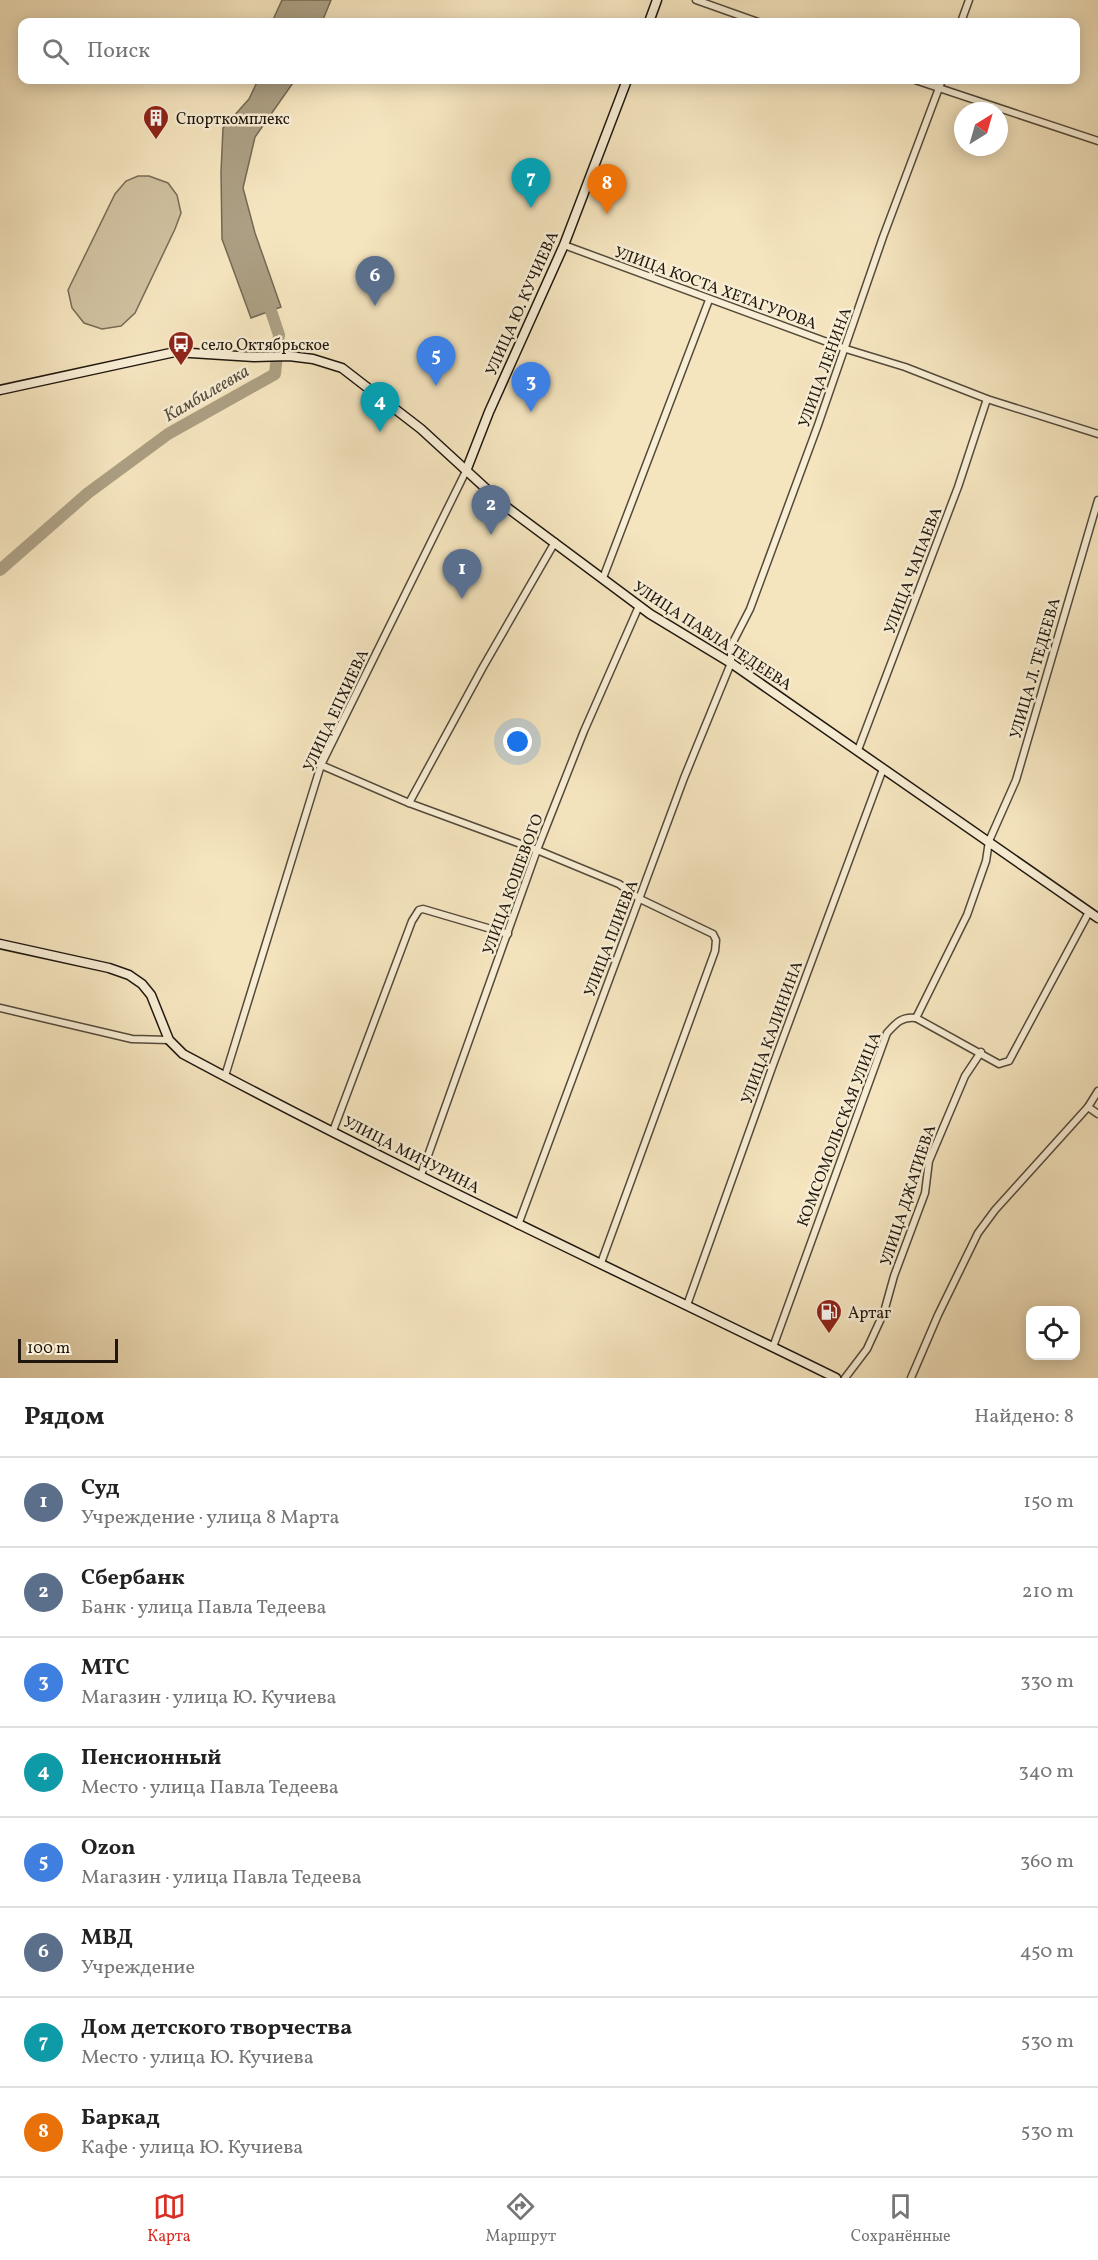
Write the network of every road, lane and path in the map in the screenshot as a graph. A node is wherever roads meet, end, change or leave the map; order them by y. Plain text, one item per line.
1 (657, 0) edge
2 (696, 0) edge
3 (969, 0) edge
4 (650, 18) edge
5 (747, 18) edge
6 (962, 18) edge
7 (625, 84) edge
8 (927, 84) edge
9 (940, 84) edge
10 (939, 88) junction
11 (1098, 141) edge
12 (564, 244) junction
13 (710, 300) junction
14 (846, 349) junction
15 (0, 390) edge
16 (987, 399) junction
17 (1098, 434) edge
18 (466, 471) junction
19 (1098, 500) edge
20 (555, 542) junction
21 (603, 578) junction
22 (639, 606) junction
23 (731, 663) junction
24 (858, 750) junction
25 (321, 765) junction
26 (883, 769) junction
27 (409, 803) junction
28 (989, 841) junction
29 (537, 850) junction
30 (640, 899) junction
31 (1089, 912) junction
32 (1098, 918) edge
33 (508, 934) junction
34 (0, 944) edge
35 (0, 1008) edge
36 (916, 1018) junction
37 (169, 1040) junction
38 (981, 1052) junction
39 (225, 1076) junction
40 (1098, 1091) edge
41 (1088, 1107) junction
42 (1098, 1114) edge
43 (333, 1131) junction
44 (421, 1175) junction
45 (518, 1225) junction
46 (601, 1263) junction
47 (687, 1305) junction
48 (773, 1347) junction
49 (837, 1378) edge
50 (845, 1378) edge
51 (911, 1378) edge

1 - 4 street
2 - 5 street
3 - 6 street
7 - 12 street, УЛИЦА Ю. КУЧИЕВА
8 - 10 street
9 - 10 street, УЛИЦА ЛЕНИНА
10 - 11 street
10 - 14 street, УЛИЦА ЛЕНИНА
12 - 13 street, УЛИЦА КОСТА ХЕТАГУРОВА
12 - 18 street, УЛИЦА Ю. КУЧИЕВА
13 - 14 street, УЛИЦА КОСТА ХЕТАГУРОВА
13 - 21 street
14 - 16 street, УЛИЦА КОСТА ХЕТАГУРОВА
14 - 23 street, УЛИЦА ЛЕНИНА
15 - 18 street, УЛИЦА ПАВЛА ТЕДЕЕВА
16 - 17 street, УЛИЦА КОСТА ХЕТАГУРОВА
16 - 24 street, УЛИЦА ЧАПАЕВА
18 - 20 street, УЛИЦА ПАВЛА ТЕДЕЕВА
18 - 25 street, УЛИЦА ЕПХИЕВА
19 - 28 street, УЛИЦА Л. ТЕДЕЕВА
20 - 21 street, УЛИЦА ПАВЛА ТЕДЕЕВА
20 - 27 street
21 - 22 street, УЛИЦА ПАВЛА ТЕДЕЕВА
22 - 23 street, УЛИЦА ПАВЛА ТЕДЕЕВА
22 - 29 street, УЛИЦА КОШЕВОГО
23 - 24 street, УЛИЦА ПАВЛА ТЕДЕЕВА
23 - 30 street, УЛИЦА ПЛИЕВА
24 - 26 street, УЛИЦА ПАВЛА ТЕДЕЕВА
25 - 27 street
25 - 39 street, УЛИЦА ЕПХИЕВА
26 - 28 street, УЛИЦА ПАВЛА ТЕДЕЕВА
26 - 47 street, УЛИЦА КАЛИНИНА
27 - 29 street
28 - 31 street, УЛИЦА ПАВЛА ТЕДЕЕВА
28 - 36 street
29 - 30 street
29 - 33 street, УЛИЦА КОШЕВОГО
30 - 45 street, УЛИЦА ПЛИЕВА
30 - 46 street
31 - 32 street, УЛИЦА ПАВЛА ТЕДЕЕВА
31 - 38 street
33 - 43 street
33 - 44 street, УЛИЦА КОШЕВОГО
34 - 37 street, УЛИЦА МИЧУРИНА
35 - 37 street
36 - 38 street
36 - 48 street, КОМСОМОЛЬСКАЯ УЛИЦА
37 - 39 street, УЛИЦА МИЧУРИНА
38 - 50 street, УЛИЦА ДЖАТИЕВА
39 - 43 street, УЛИЦА МИЧУРИНА
40 - 41 street
41 - 42 street
41 - 51 street
43 - 44 street, УЛИЦА МИЧУРИНА
44 - 45 street, УЛИЦА МИЧУРИНА
45 - 46 street, УЛИЦА МИЧУРИНА
46 - 47 street, УЛИЦА МИЧУРИНА
47 - 48 street, УЛИЦА МИЧУРИНА
48 - 49 street, УЛИЦА МИЧУРИНА

